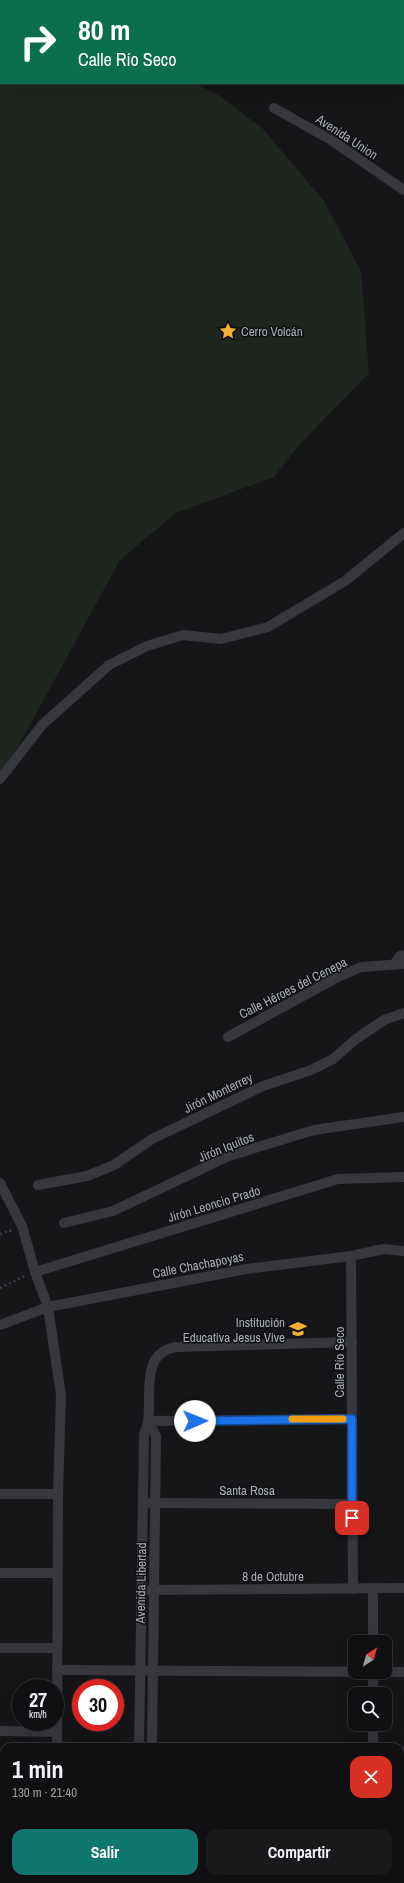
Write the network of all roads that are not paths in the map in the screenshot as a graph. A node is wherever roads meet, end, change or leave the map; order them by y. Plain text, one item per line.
1 (274, 108) dead end
2 (404, 190) edge
3 (404, 532) edge
4 (0, 779) edge
5 (404, 956) edge
6 (399, 964) edge
7 (404, 1012) edge
8 (228, 1037) dead end
9 (404, 1117) edge
10 (404, 1177) edge
11 (0, 1183) edge
12 (38, 1185) dead end
13 (64, 1223) dead end
14 (404, 1251) edge
15 (351, 1256) junction
16 (35, 1272) junction
17 (48, 1306) junction
18 (0, 1325) edge
19 (352, 1342) junction
20 (352, 1419) junction
21 (148, 1421) junction
22 (0, 1494) edge
23 (58, 1494) junction
24 (143, 1503) junction
25 (156, 1503) junction
26 (352, 1504) junction
27 (0, 1573) edge
28 (57, 1574) junction
29 (404, 1588) edge
30 (352, 1589) junction
31 (373, 1589) junction
32 (142, 1590) junction
33 (154, 1590) junction
34 (373, 1635) edge
35 (0, 1648) edge
36 (57, 1648) junction
37 (57, 1670) junction
38 (140, 1671) junction
39 (153, 1672) junction
40 (348, 1672) edge
41 (392, 1672) edge
42 (404, 1672) edge
43 (0, 1731) edge
44 (373, 1731) edge
45 (57, 1732) junction
46 (57, 1743) edge
47 (139, 1743) edge
48 (152, 1743) edge
49 (373, 1743) edge

1 - 2 street, Avenida Union
3 - 4 street
5 - 6 street, Calle Héroes del Cenepa
6 - 8 street, Calle Héroes del Cenepa
7 - 12 street, Jirón Monterrey
9 - 13 street, Jirón Iquitos
10 - 16 street, Jirón Leoncio Prado
11 - 16 street
14 - 15 street, Calle Chachapoyas
15 - 17 street, Calle Chachapoyas
15 - 19 street, Calle Río Seco
16 - 17 street
17 - 18 street, Calle Chachapoyas
17 - 23 street
19 - 20 street, Calle Río Seco
19 - 21 street, Avenida Libertad
20 - 21 street
20 - 26 street, Calle Río Seco
21 - 24 street, Avenida Libertad
21 - 25 street, Avenida Libertad
22 - 23 street
23 - 28 street
24 - 25 street, Santa Rosa
24 - 32 street, Avenida Libertad
25 - 26 street, Santa Rosa
25 - 33 street, Avenida Libertad
26 - 30 street, Calle Río Seco
27 - 28 street
28 - 36 street
29 - 31 street, 8 de Octubre
30 - 31 street, 8 de Octubre
30 - 33 street, 8 de Octubre
31 - 34 street
32 - 33 street, 8 de Octubre
32 - 38 street, Avenida Libertad
33 - 39 street, Avenida Libertad
35 - 36 street
36 - 37 street
37 - 38 street
37 - 45 street
38 - 39 street
38 - 47 street, Avenida Libertad
39 - 40 street
39 - 48 street, Avenida Libertad
41 - 42 street
43 - 45 street
44 - 49 street
45 - 46 street

